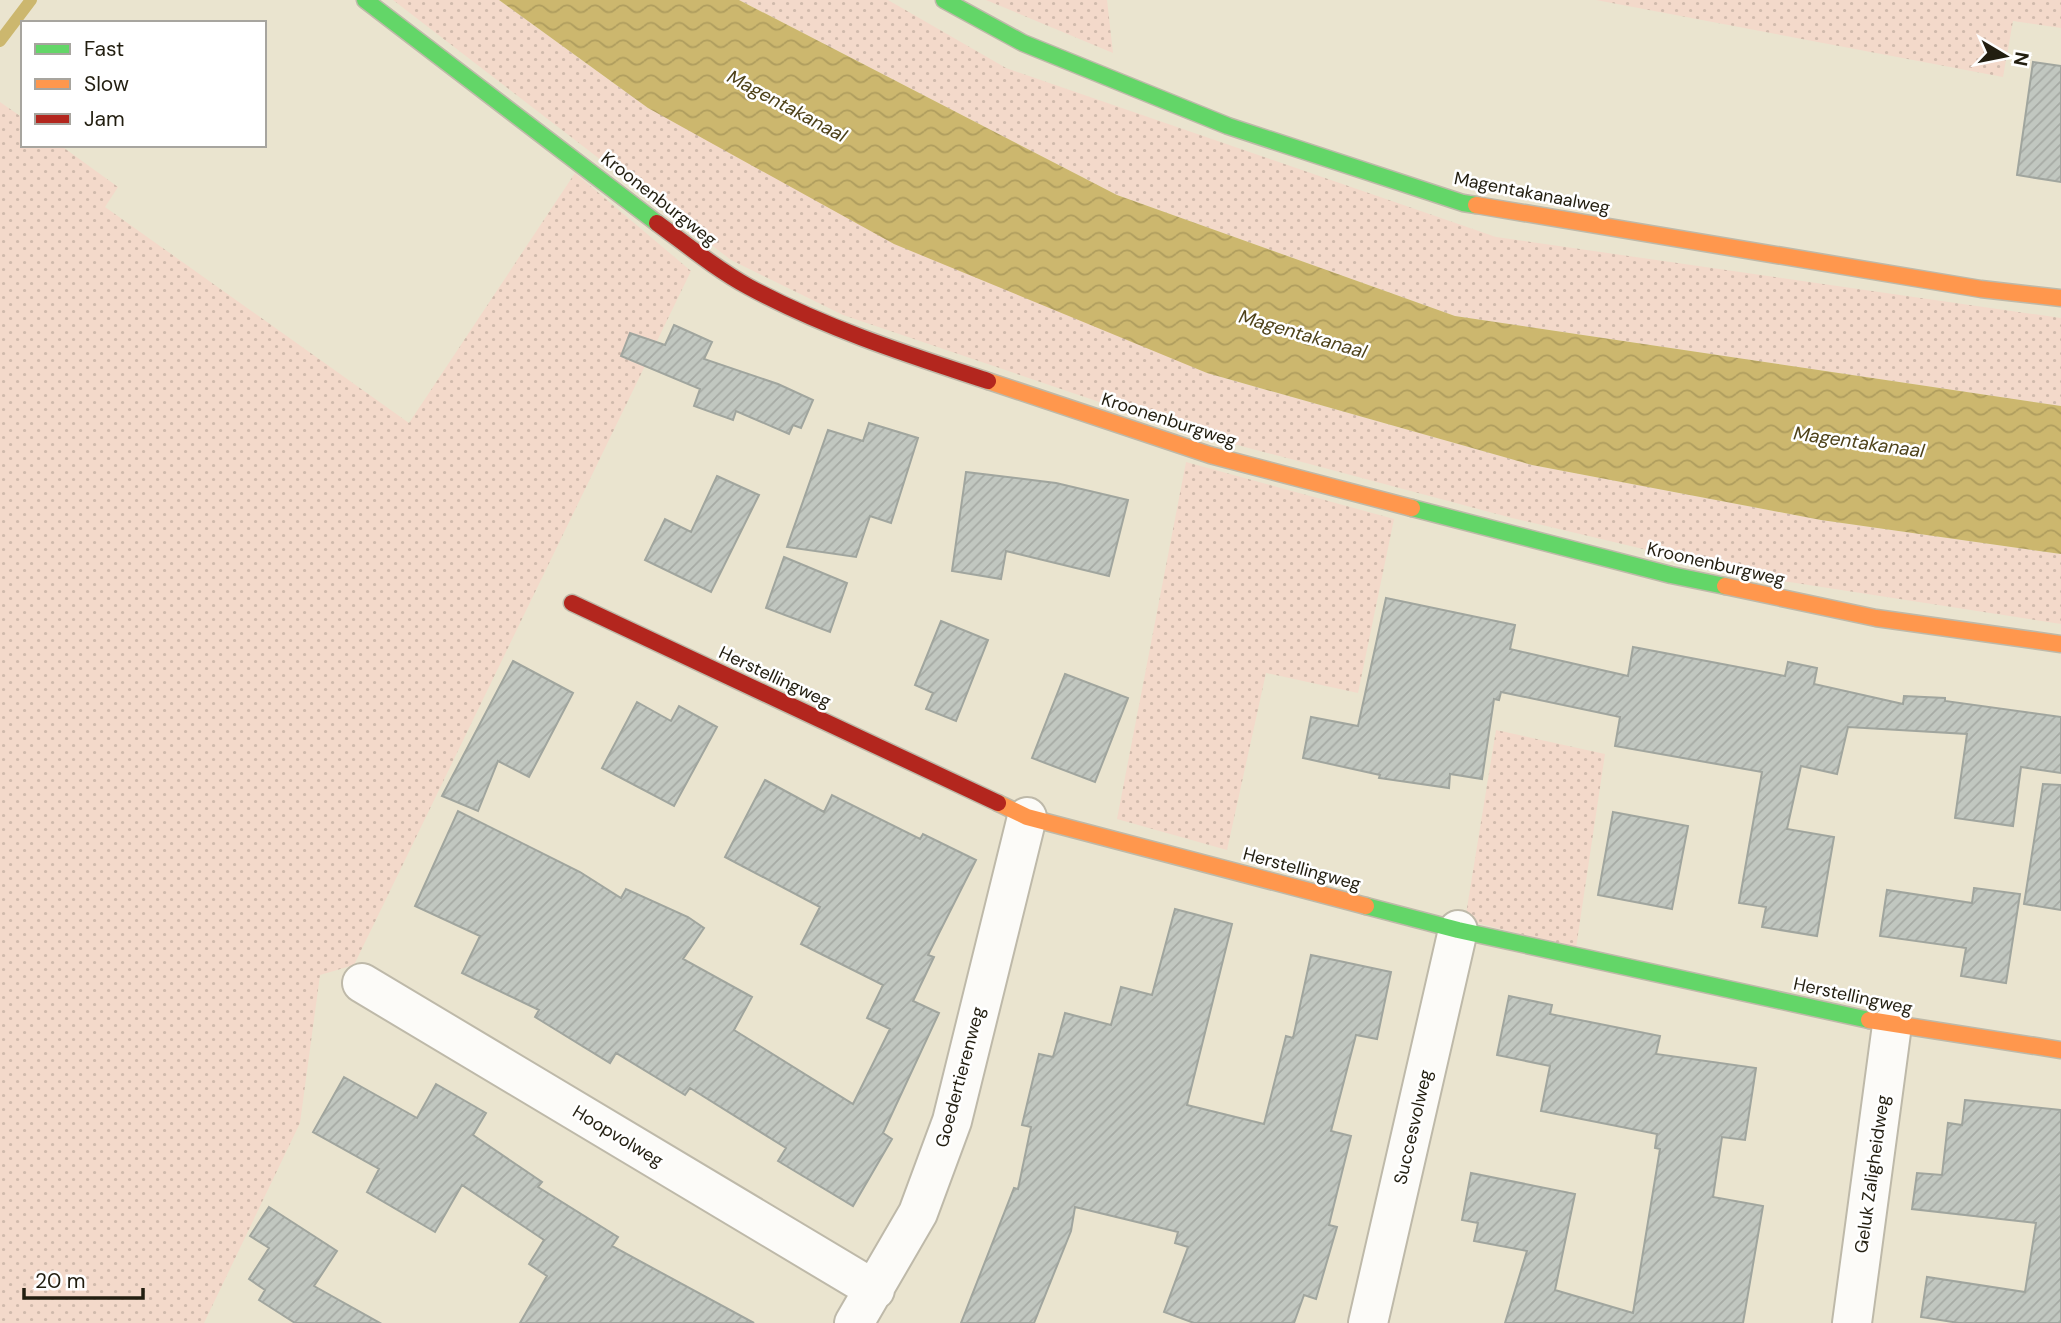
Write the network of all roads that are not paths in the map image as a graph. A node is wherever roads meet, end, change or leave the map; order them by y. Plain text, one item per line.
1 (365, 0) edge
2 (944, 0) edge
3 (2061, 298) edge
4 (572, 603) dead end
5 (2061, 644) edge
6 (1027, 817) junction
7 (1458, 930) junction
8 (362, 983) dead end
9 (1892, 1025) junction
10 (2061, 1050) edge
11 (875, 1290) junction
12 (854, 1323) edge
13 (1368, 1323) edge
14 (1852, 1323) edge

1 - 5 street, Kroonenburgweg
2 - 3 street, Magentakanaalweg
4 - 6 street, Herstellingweg
6 - 7 street, Herstellingweg
6 - 11 street, Goedertierenweg
7 - 9 street, Herstellingweg
7 - 13 street, Succesvolweg
8 - 11 street, Hoopvolweg
9 - 10 street, Herstellingweg
9 - 14 street, Geluk Zaligheidweg
11 - 12 street, Goedertierenweg

